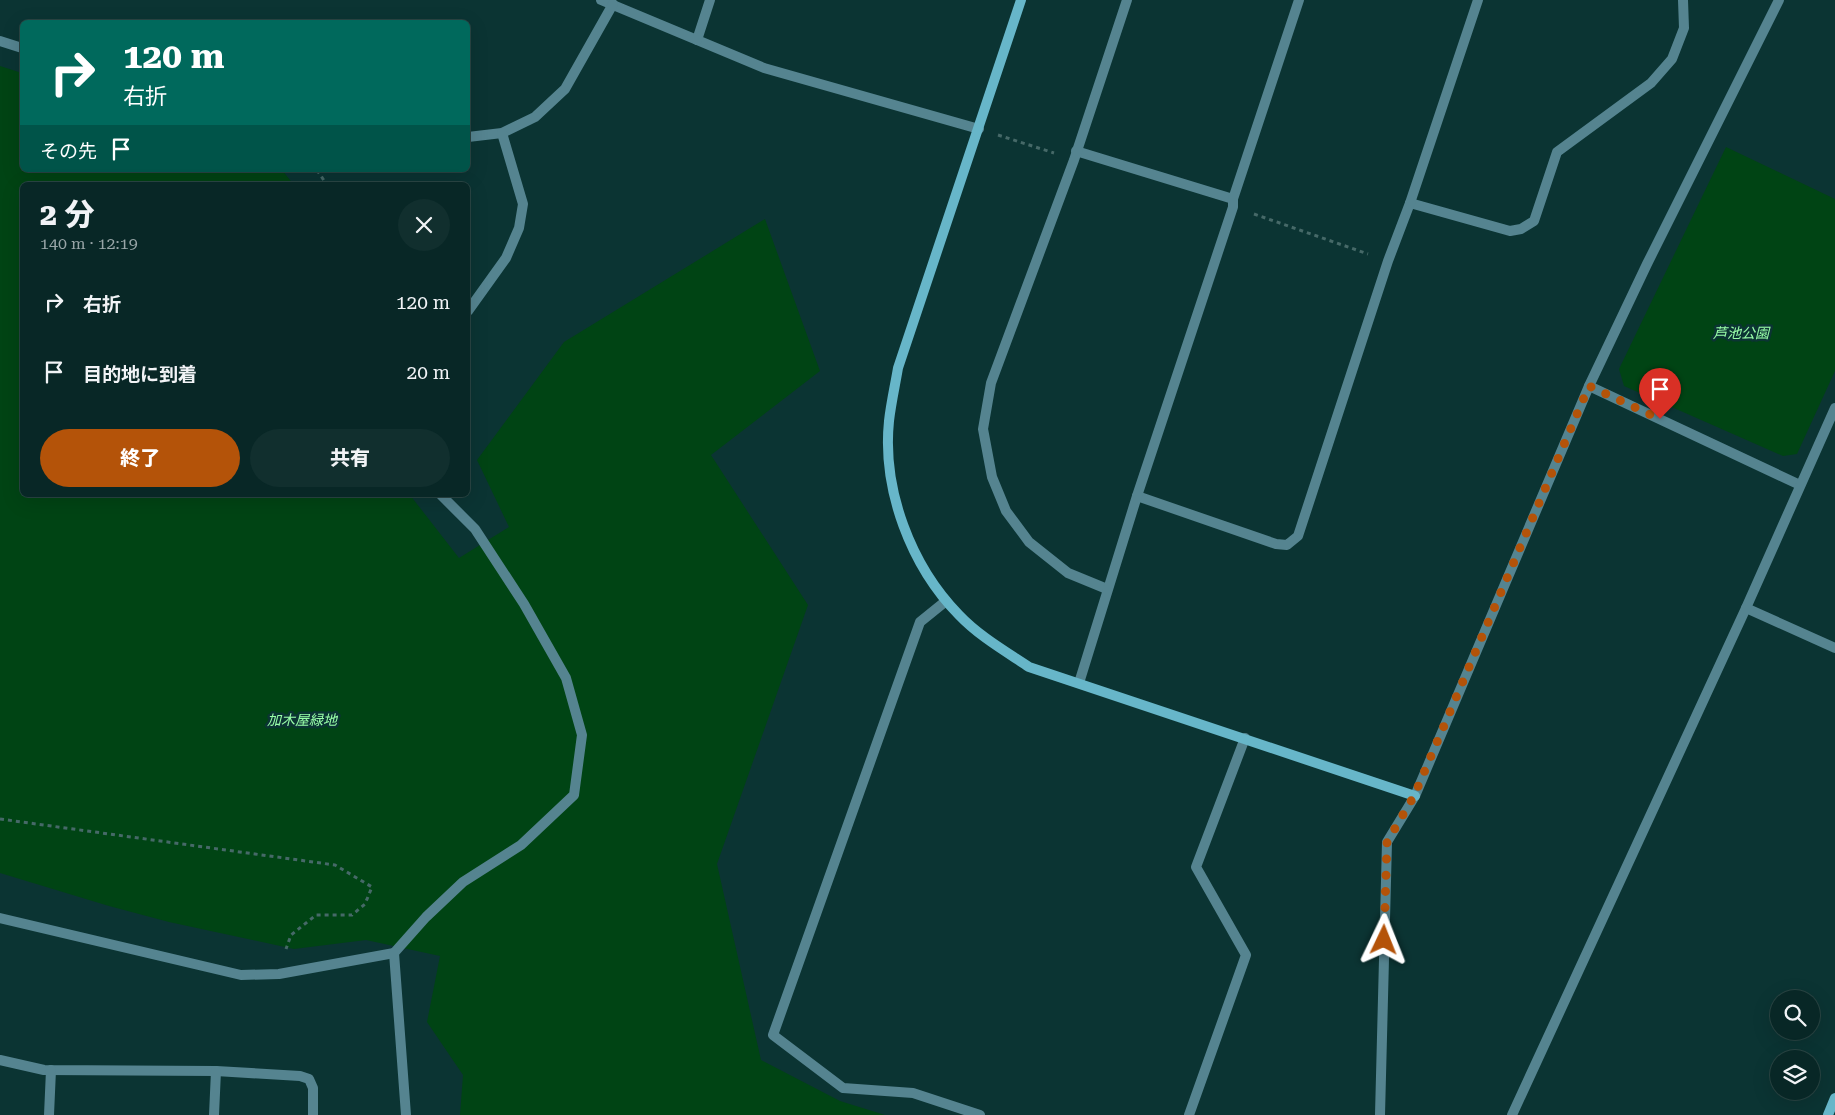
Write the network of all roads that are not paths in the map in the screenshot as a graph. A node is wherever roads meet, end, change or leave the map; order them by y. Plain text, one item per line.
1 (601, 0) edge
2 (710, 0) edge
3 (1021, 0) edge
4 (1128, 0) edge
5 (1299, 0) edge
6 (1478, 0) edge
7 (1683, 0) edge
8 (1780, 0) edge
9 (613, 4) junction
10 (697, 40) junction
11 (0, 41) edge
12 (20, 47) edge
13 (979, 129) junction
14 (502, 133) junction
15 (470, 137) edge
16 (1075, 155) junction
17 (1233, 203) junction
18 (1410, 203) junction
19 (470, 308) edge
20 (1589, 386) junction
21 (1835, 408) edge
22 (1800, 485) junction
23 (1137, 496) junction
24 (443, 497) edge
25 (1107, 589) junction
26 (946, 601) junction
27 (1746, 608) junction
28 (1835, 648) edge
29 (1079, 683) junction
30 (1245, 738) junction
31 (1414, 796) junction
32 (0, 918) edge
33 (394, 953) junction
34 (0, 1060) edge
35 (51, 1070) junction
36 (216, 1071) junction
37 (1835, 1098) edge
38 (49, 1115) edge
39 (214, 1115) edge
40 (313, 1115) edge
41 (406, 1115) edge
42 (980, 1115) edge
43 (1190, 1115) edge
44 (1380, 1115) edge
45 (1512, 1115) edge
46 (1828, 1115) edge

1 - 9 street
2 - 10 street
3 - 13 street
4 - 16 street
5 - 17 street
6 - 18 street
7 - 18 street
8 - 20 street
9 - 10 street
9 - 14 street
10 - 13 street
11 - 12 street
13 - 26 street
14 - 15 street
14 - 19 street
16 - 17 street
16 - 25 street
17 - 23 street
18 - 23 street
20 - 22 street
20 - 31 street
21 - 22 street
22 - 27 street
23 - 25 street
24 - 33 street
25 - 29 street
26 - 29 street
26 - 42 street
27 - 28 street
27 - 45 street
29 - 30 street
30 - 31 street
30 - 43 street
31 - 44 street
32 - 33 street
33 - 41 street
34 - 35 street
35 - 36 street
35 - 38 street
36 - 39 street
36 - 40 street
37 - 46 street

